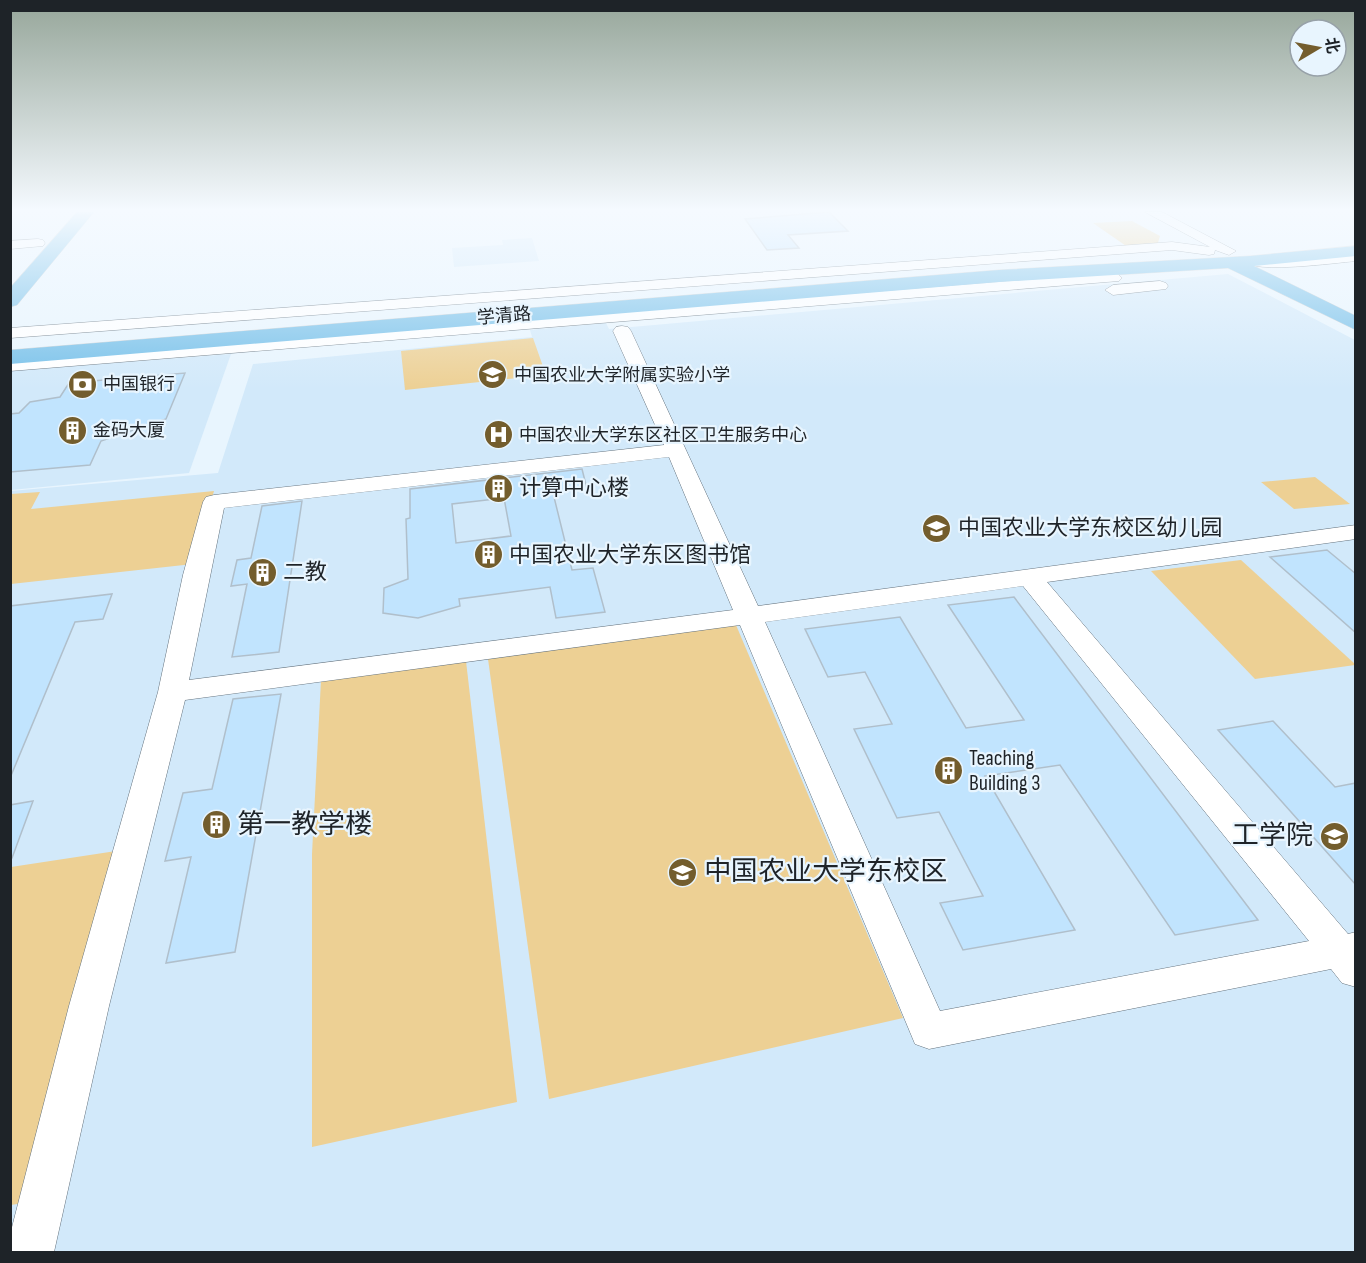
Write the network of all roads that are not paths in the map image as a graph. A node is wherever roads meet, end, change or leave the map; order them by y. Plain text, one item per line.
1 (36, 271) edge
2 (843, 271) edge
3 (921, 271) edge
4 (1164, 271) edge
5 (1260, 271) edge
6 (1265, 271) edge
7 (776, 276) junction
8 (1119, 279) junction
9 (748, 284) junction
10 (1160, 286) dead end
11 (10, 301) edge
12 (322, 310) junction
13 (1356, 312) edge
14 (262, 322) junction
15 (1356, 324) edge
16 (622, 331) dead end
17 (10, 333) edge
18 (10, 342) edge
19 (10, 357) edge
20 (10, 366) edge
21 (677, 450) junction
22 (1356, 531) edge
23 (1029, 577) junction
24 (748, 615) junction
25 (172, 692) junction
26 (1350, 957) edge
27 (30, 1252) edge

1 - 11 main road
2 - 7 street, 学清路
3 - 9 main road, 学清路
4 - 8 main road, 学清路
5 - 15 main road
6 - 13 main road
7 - 9 main road
7 - 12 street, 学清路
8 - 10 street
8 - 19 main road, 学清路
8 - 20 street, 学清路
9 - 14 main road, 学清路
12 - 14 main road
12 - 17 street, 学清路
14 - 18 main road, 学清路
16 - 21 street
21 - 24 street
21 - 25 street
22 - 23 street
23 - 24 street
23 - 26 street
24 - 25 street
24 - 26 street
25 - 27 street

